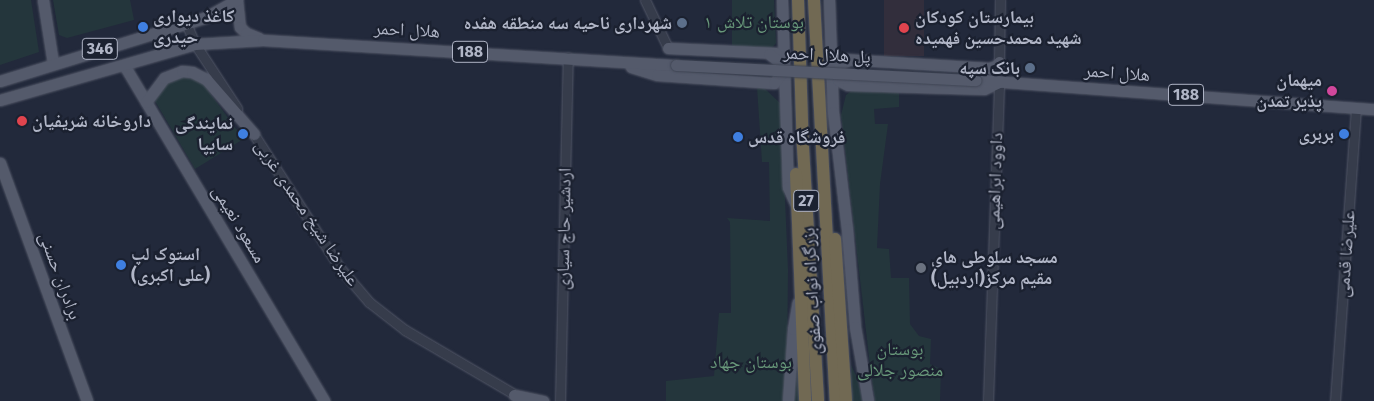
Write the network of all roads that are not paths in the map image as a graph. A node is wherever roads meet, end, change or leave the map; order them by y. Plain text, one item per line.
1 (43, 0) edge
2 (237, 0) edge
3 (645, 0) edge
4 (782, 0) edge
5 (798, 0) edge
6 (814, 0) edge
7 (829, 0) edge
8 (1000, 0) edge
9 (186, 23) junction
10 (830, 39) junction
11 (263, 40) junction
12 (195, 44) junction
13 (668, 48) joint
14 (784, 48) junction
15 (769, 54) junction
16 (568, 57) junction
17 (613, 61) junction
18 (847, 61) junction
19 (999, 62) joint
20 (53, 63) junction
21 (124, 65) junction
22 (676, 65) joint
23 (976, 80) joint
24 (0, 81) edge
25 (765, 82) junction
26 (998, 82) junction
27 (848, 85) junction
28 (0, 100) edge
29 (786, 100) junction
30 (146, 102) junction
31 (1356, 108) junction
32 (1374, 109) edge
33 (833, 112) junction
34 (254, 134) junction
35 (803, 147) junction
36 (0, 163) edge
37 (826, 205) junction
38 (797, 207) junction
39 (800, 295) junction
40 (514, 395) junction
41 (87, 401) edge
42 (324, 401) edge
43 (525, 401) edge
44 (543, 401) edge
45 (560, 401) edge
46 (788, 401) edge
47 (805, 401) edge
48 (818, 401) edge
49 (836, 401) edge
50 (846, 401) edge
51 (868, 401) edge
52 (988, 401) edge
53 (1335, 401) edge

1 - 20 main road
2 - 9 main road, 346
2 - 11 main road, 188
3 - 13 street
4 - 14 main road
5 - 35 highway, بزرگراه نواب صفوی / 27
6 - 37 highway, بزرگراه نواب صفوی / 27
7 - 10 main road
8 - 19 street
9 - 12 street, علیرضا شیخ محمدی غربی
9 - 20 main road, 346
10 - 18 main road
10 - 33 main road
11 - 12 main road, هلال احمر / 188
11 - 16 main road, هلال احمر / 188
12 - 21 main road, 346
12 - 34 street, علیرضا شیخ محمدی غربی
13 - 15 main road
14 - 15 main road
14 - 29 main road
15 - 25 main road
16 - 17 main road, هلال احمر / 188
16 - 45 street, اردشیر حاج سیاری
17 - 22 main road, هلال احمر / 188
17 - 25 main road
18 - 19 main road
18 - 27 main road
20 - 24 main road, 346
21 - 28 main road, 346
21 - 30 main road, مسعود نعیمی
22 - 23 main road, پل هلال احمر / 188, bridge
23 - 26 main road, هلال احمر
25 - 29 main road
26 - 27 main road
26 - 31 main road, هلال احمر / 188
26 - 52 street, داوود ابراهیمی
27 - 33 main road
29 - 38 main road
30 - 34 main road
30 - 42 main road, مسعود نعیمی
31 - 32 main road, هلال احمر / 188
31 - 53 street, علیرضا قدمی
33 - 51 main road
34 - 40 street, علیرضا شیخ محمدی غربی
35 - 38 highway
35 - 48 highway, بزرگراه نواب صفوی / 27
36 - 41 main road, برادران حسنی
37 - 49 highway, بزرگراه نواب صفوی / 27
37 - 50 highway
38 - 39 highway
39 - 46 main road
39 - 47 highway
40 - 43 street, علیرضا شیخ محمدی غربی
40 - 44 main road

